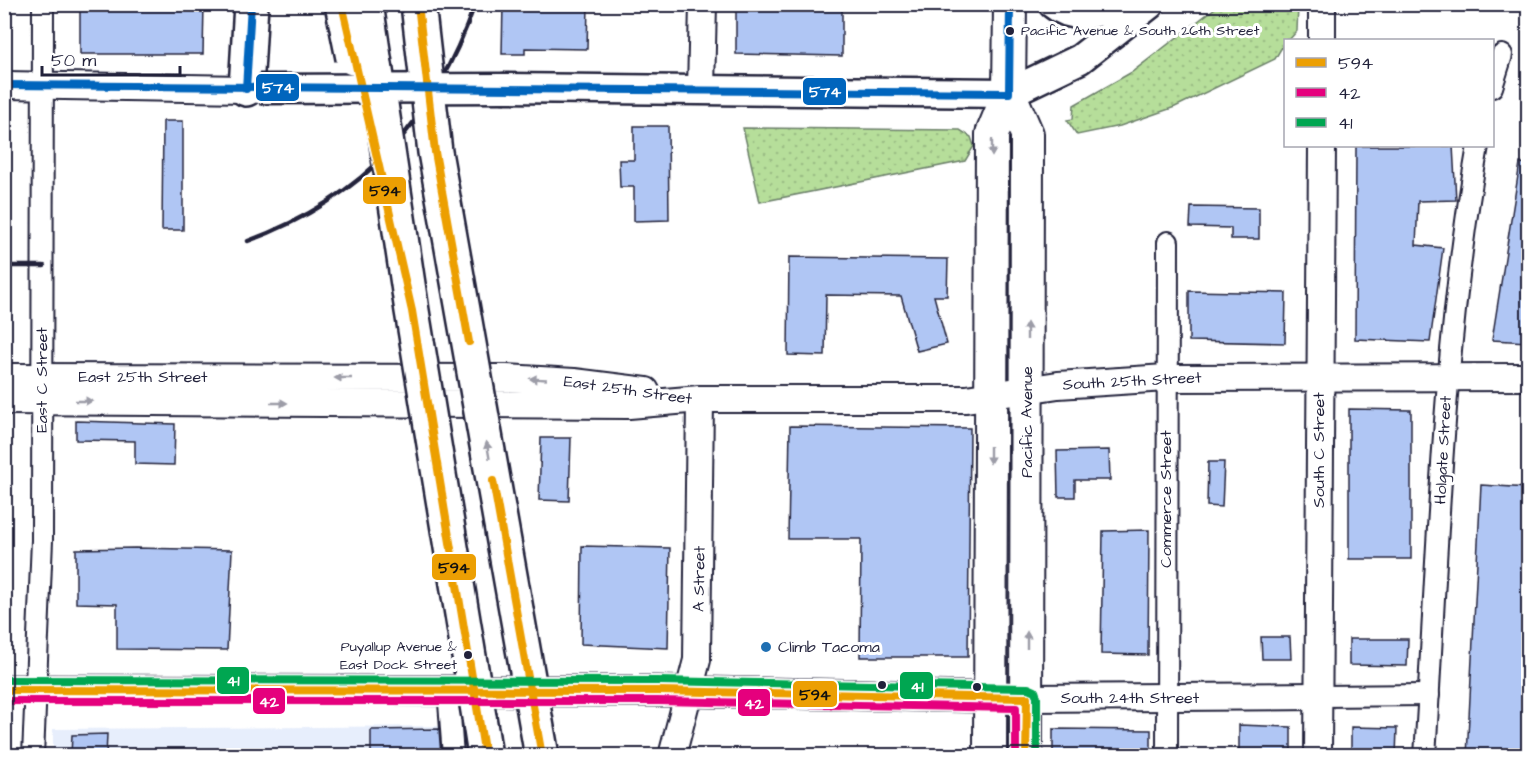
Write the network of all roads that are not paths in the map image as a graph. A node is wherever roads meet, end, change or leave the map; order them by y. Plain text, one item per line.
1 (43, 4) edge
2 (251, 4) edge
3 (342, 4) edge
4 (366, 4) edge
5 (418, 4) edge
6 (703, 4) edge
7 (1010, 4) edge
8 (1053, 4) edge
9 (1110, 4) edge
10 (1150, 4) edge
11 (1322, 4) edge
12 (1322, 39) edge
13 (1502, 56) dead end
14 (1494, 81) edge
15 (4, 85) edge
16 (43, 86) junction
17 (253, 89) junction
18 (701, 89) junction
19 (1009, 93) junction
20 (1322, 147) edge
21 (1478, 147) edge
22 (1168, 242) dead end
23 (412, 311) junction
24 (1319, 376) junction
25 (4, 377) edge
26 (1447, 377) junction
27 (1528, 377) edge
28 (1166, 378) junction
29 (42, 389) junction
30 (1027, 390) junction
31 (990, 396) junction
32 (700, 399) junction
33 (4, 401) edge
34 (448, 689) junction
35 (4, 690) edge
36 (36, 690) junction
37 (687, 692) junction
38 (1429, 695) junction
39 (1319, 696) junction
40 (991, 698) junction
41 (1027, 698) junction
42 (1167, 698) junction
43 (33, 756) edge
44 (453, 756) edge
45 (483, 756) edge
46 (542, 756) edge
47 (672, 756) edge
48 (990, 756) edge
49 (1026, 756) edge
50 (1167, 756) edge
51 (1318, 756) edge
52 (1425, 756) edge

1 - 16 street, East C Street
2 - 17 highway
3 - 23 highway, bridge
4 - 23 highway, bridge
46 -> 5 highway, bridge
6 - 18 street
7 - 19 main road, Pacific Avenue
8 - 9 main road
10 - 19 main road
11 - 12 street
13 - 14 street
15 - 16 street
16 - 17 street
16 - 29 street, East C Street
17 - 18 main road, bridge
18 - 19 main road
30 -> 19 main road, Pacific Avenue
19 -> 31 main road, Pacific Avenue
20 - 24 street, South C Street
21 - 26 street, Holgate Street
22 - 28 street, Commerce Street
23 - 45 highway, bridge
24 - 26 street, South 25th Street
24 - 28 street, South 25th Street
24 - 39 street, South C Street
25 - 29 street, East 25th Street
26 - 27 street, South 25th Street
26 - 38 street, Holgate Street
28 - 30 street, South 25th Street
28 - 42 street, Commerce Street
29 - 32 street, East 25th Street
29 - 33 street, East 25th Street
29 - 36 street, East C Street
30 - 31 street, South 25th Street
41 -> 30 main road, Pacific Avenue
31 - 32 street, South 25th Street
31 -> 40 main road, Pacific Avenue
32 - 37 street, A Street
34 - 36 main road, South 24th Street
34 - 37 main road, South 24th Street
34 - 44 street
35 - 36 main road, South 24th Street
36 - 43 street, East C Street
37 - 40 main road, South 24th Street
37 - 47 street, A Street
38 - 39 street, South 24th Street
38 - 52 street, Holgate Street
39 - 42 street, South 24th Street
39 - 51 street, South C Street
40 - 41 main road, South 24th Street
40 - 48 main road, Pacific Avenue
41 - 42 street, South 24th Street
41 - 49 main road, Pacific Avenue
42 - 50 street, Commerce Street

